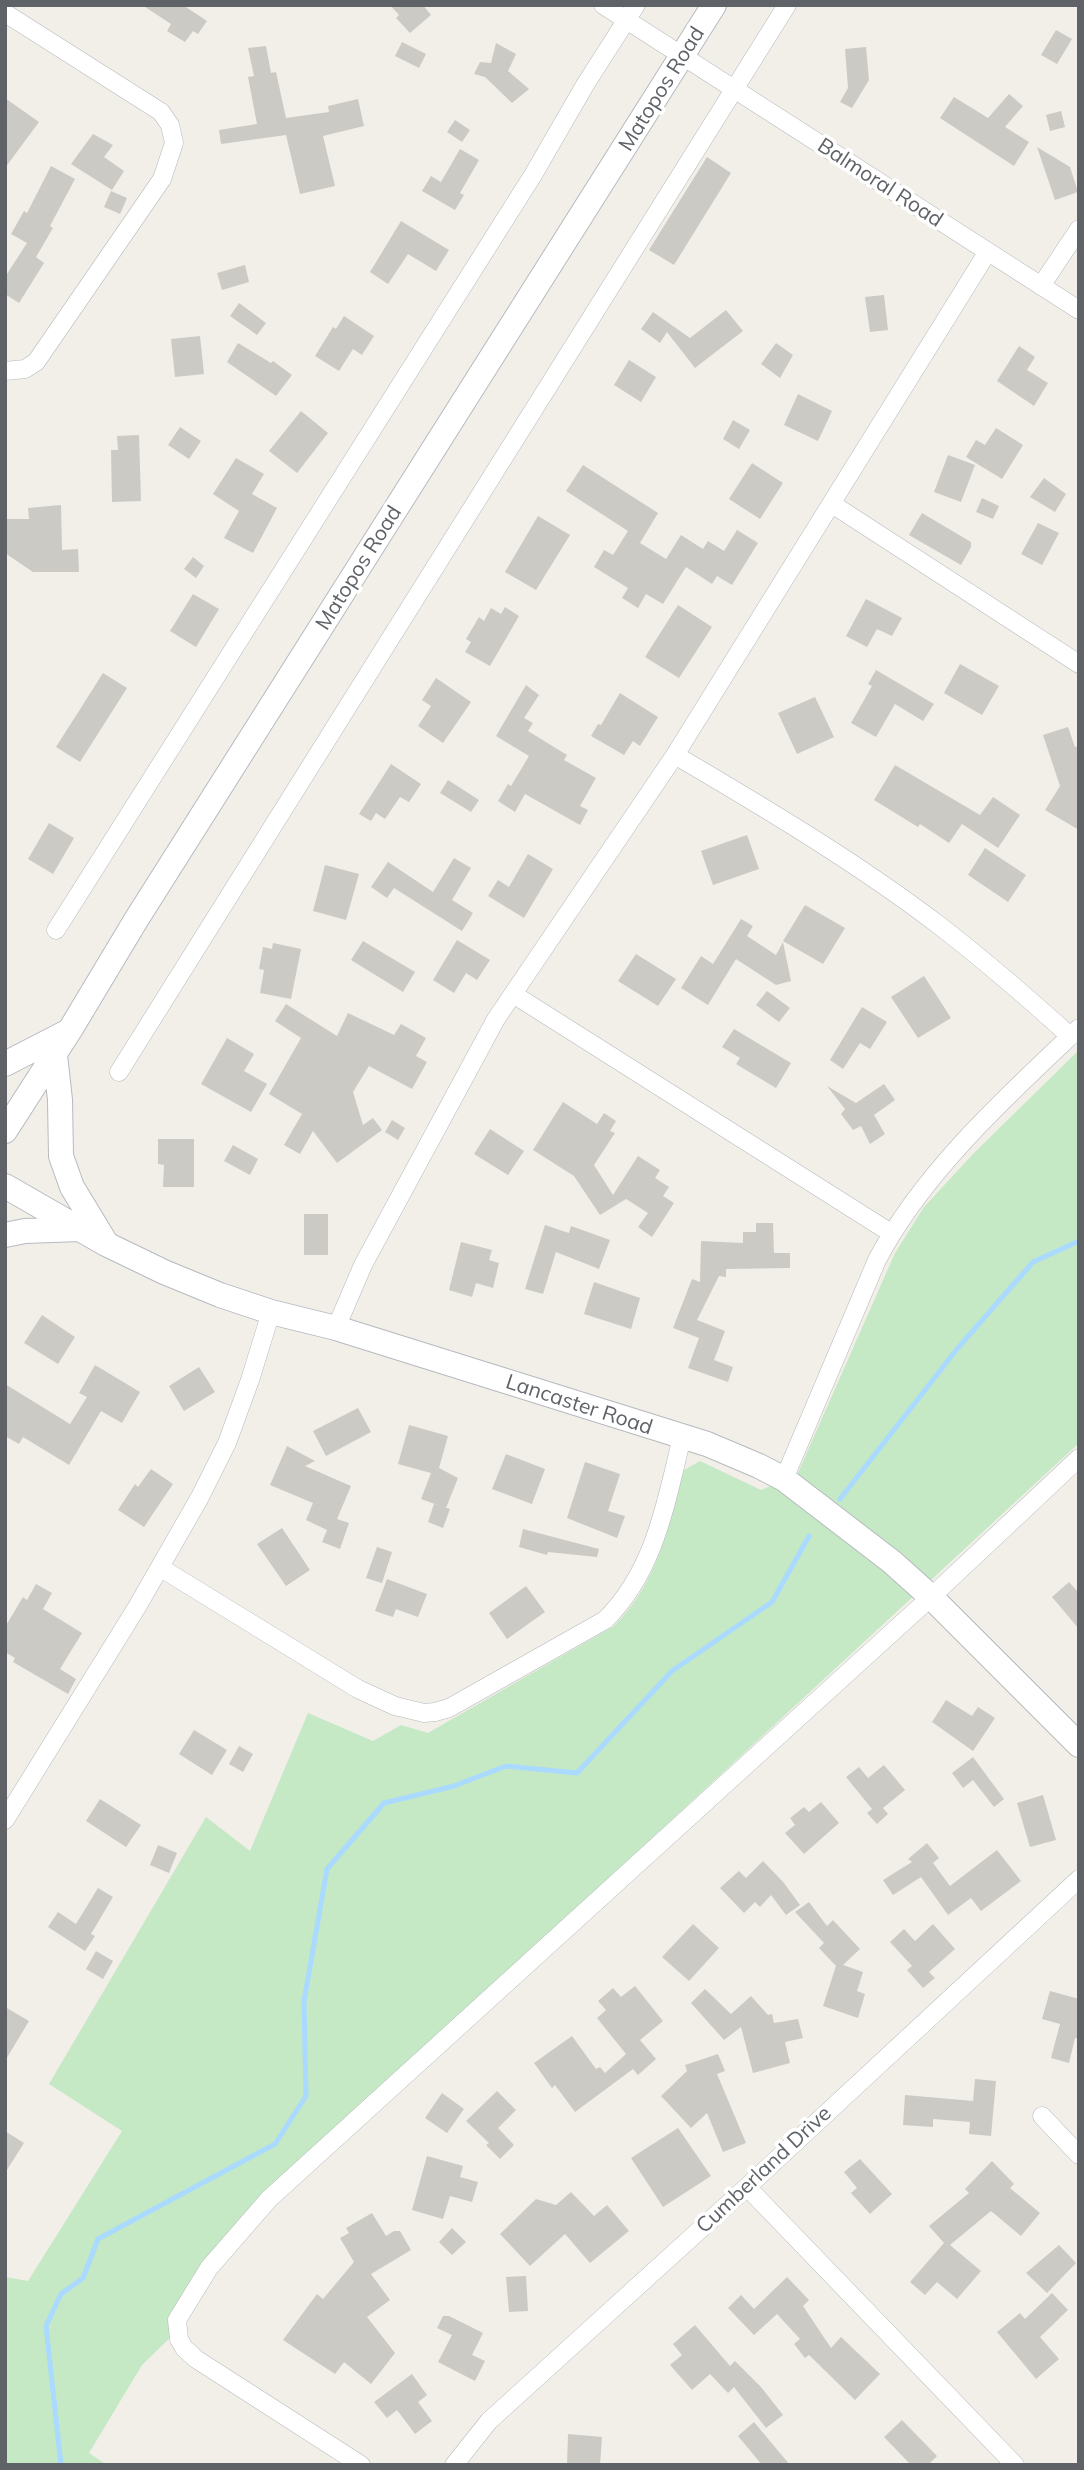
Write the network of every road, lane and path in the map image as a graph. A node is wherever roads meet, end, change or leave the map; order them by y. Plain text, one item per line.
1 (603, 5) edge
2 (714, 5) edge
3 (787, 5) edge
4 (5, 12) edge
5 (631, 12) edge
6 (683, 55) junction
7 (735, 89) junction
8 (1079, 229) edge
9 (987, 253) junction
10 (1041, 286) junction
11 (1079, 310) edge
12 (5, 371) edge
13 (832, 504) junction
14 (1079, 664) edge
15 (675, 755) junction
16 (56, 930) dead end
17 (513, 994) junction
18 (70, 1030) junction
19 (1075, 1032) edge
20 (55, 1055) junction
21 (5, 1064) edge
22 (119, 1072) dead end
23 (5, 1131) edge
24 (5, 1186) edge
25 (80, 1229) junction
26 (891, 1233) junction
27 (5, 1235) edge
28 (106, 1244) junction
29 (271, 1312) junction
30 (336, 1328) junction
31 (682, 1437) junction
32 (1079, 1458) edge
33 (783, 1479) junction
34 (160, 1568) junction
35 (931, 1597) junction
36 (1079, 1745) edge
37 (5, 1820) edge
38 (1079, 1879) edge
39 (1042, 2116) dead end
40 (1079, 2155) edge
41 (747, 2187) junction
42 (361, 2465) edge
43 (454, 2465) edge
44 (1015, 2465) edge

1 - 5 street, Balmoral Road
2 - 6 main road, Matopos Road
3 - 7 street
4 - 12 street
5 - 6 street, Balmoral Road
5 - 16 street
6 - 7 street, Balmoral Road
6 - 18 main road, Matopos Road
7 - 9 street, Balmoral Road
7 - 22 street
8 - 10 street
9 - 10 street, Balmoral Road
9 - 13 street
10 - 11 street, Balmoral Road
13 - 14 street
13 - 15 street
15 - 17 street
15 - 19 street
17 - 26 street
17 - 30 street
18 - 20 main road, Matopos Road
18 - 21 main road
19 - 26 street
20 - 23 main road, Matopos Road
20 - 28 main road
24 - 25 main road, Lancaster Road
25 - 27 main road
25 - 28 main road, Lancaster Road
26 - 33 street
28 - 29 main road, Lancaster Road
29 - 30 main road, Lancaster Road
29 - 34 street
30 - 31 main road, Lancaster Road
31 - 33 main road, Lancaster Road
31 - 34 street
32 - 35 street
33 - 35 main road, Lancaster Road
34 - 37 street
35 - 36 main road, Lancaster Road
35 - 42 street
38 - 41 street, Cumberland Drive
39 - 40 street
41 - 43 street, Cumberland Drive
41 - 44 street

